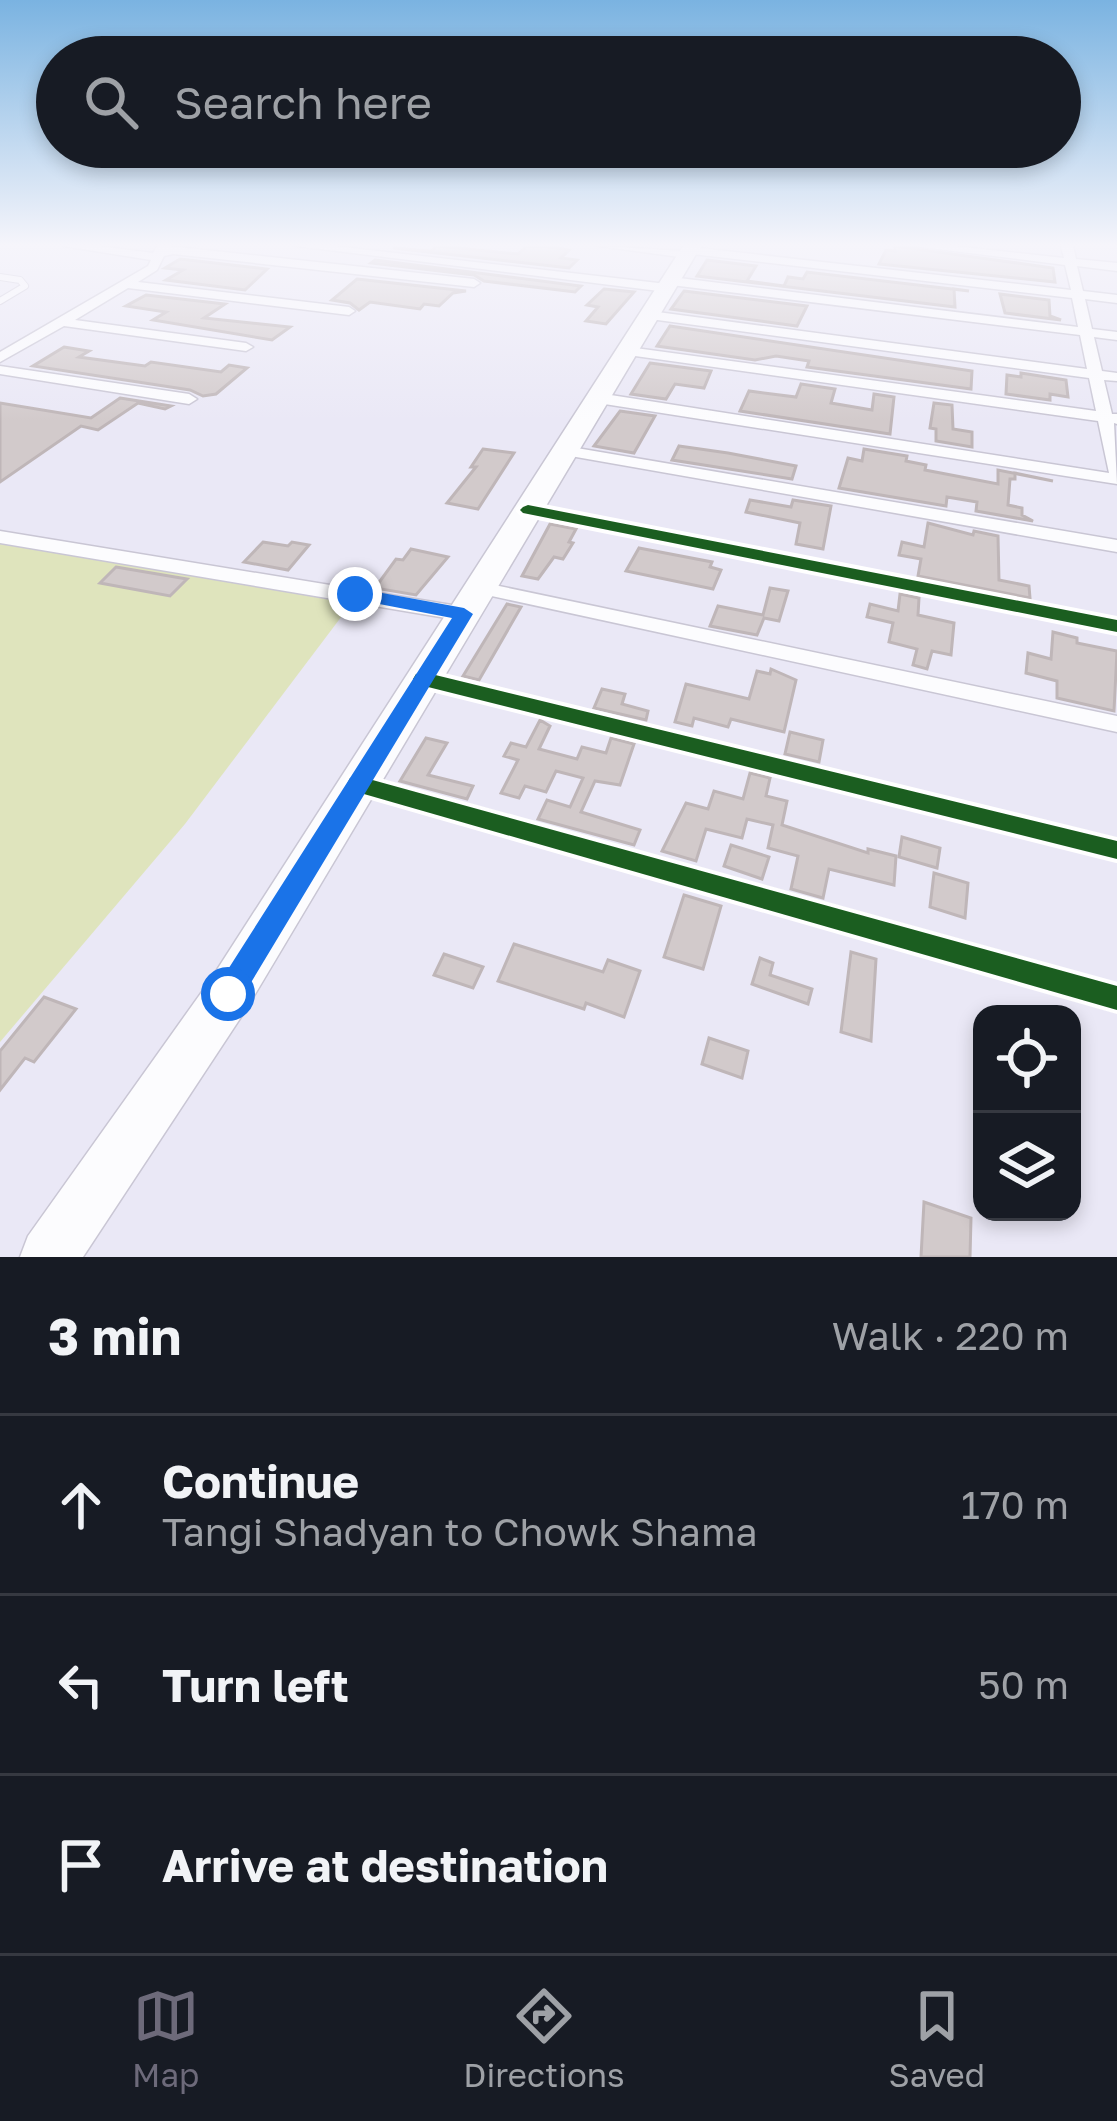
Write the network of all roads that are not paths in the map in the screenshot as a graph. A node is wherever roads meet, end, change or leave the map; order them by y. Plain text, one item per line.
1 (93, 305) edge
2 (297, 305) edge
3 (656, 305) edge
4 (810, 305) edge
5 (896, 305) edge
6 (1081, 305) edge
7 (349, 311) dead end
8 (64, 322) junction
9 (1086, 333) junction
10 (1117, 336) edge
11 (246, 347) dead end
12 (628, 351) junction
13 (0, 358) edge
14 (0, 370) edge
15 (1096, 374) junction
16 (1117, 377) edge
17 (189, 398) dead end
18 (598, 398) junction
19 (1111, 418) edge
20 (565, 452) junction
21 (1117, 475) edge
22 (528, 510) junction
23 (0, 537) edge
24 (1117, 546) edge
25 (472, 601) junction
26 (1117, 626) edge
27 (423, 680) junction
28 (1117, 724) edge
29 (358, 784) junction
30 (1117, 850) edge
31 (1117, 998) edge
32 (49, 1257) edge

1 - 8 street
2 - 7 street
3 - 12 main road
4 - 15 street
5 - 9 street
6 - 9 street
8 - 11 street
8 - 13 street
9 - 10 street
9 - 15 street
12 - 18 main road
12 - 19 street
14 - 17 street
15 - 16 street
15 - 19 street
18 - 20 main road
18 - 21 street
19 - 21 street
20 - 22 main road
20 - 24 street
22 - 25 main road
22 - 26 street
23 - 25 street
25 - 27 main road
25 - 28 street
27 - 29 main road
27 - 30 street
29 - 31 street
29 - 32 main road

